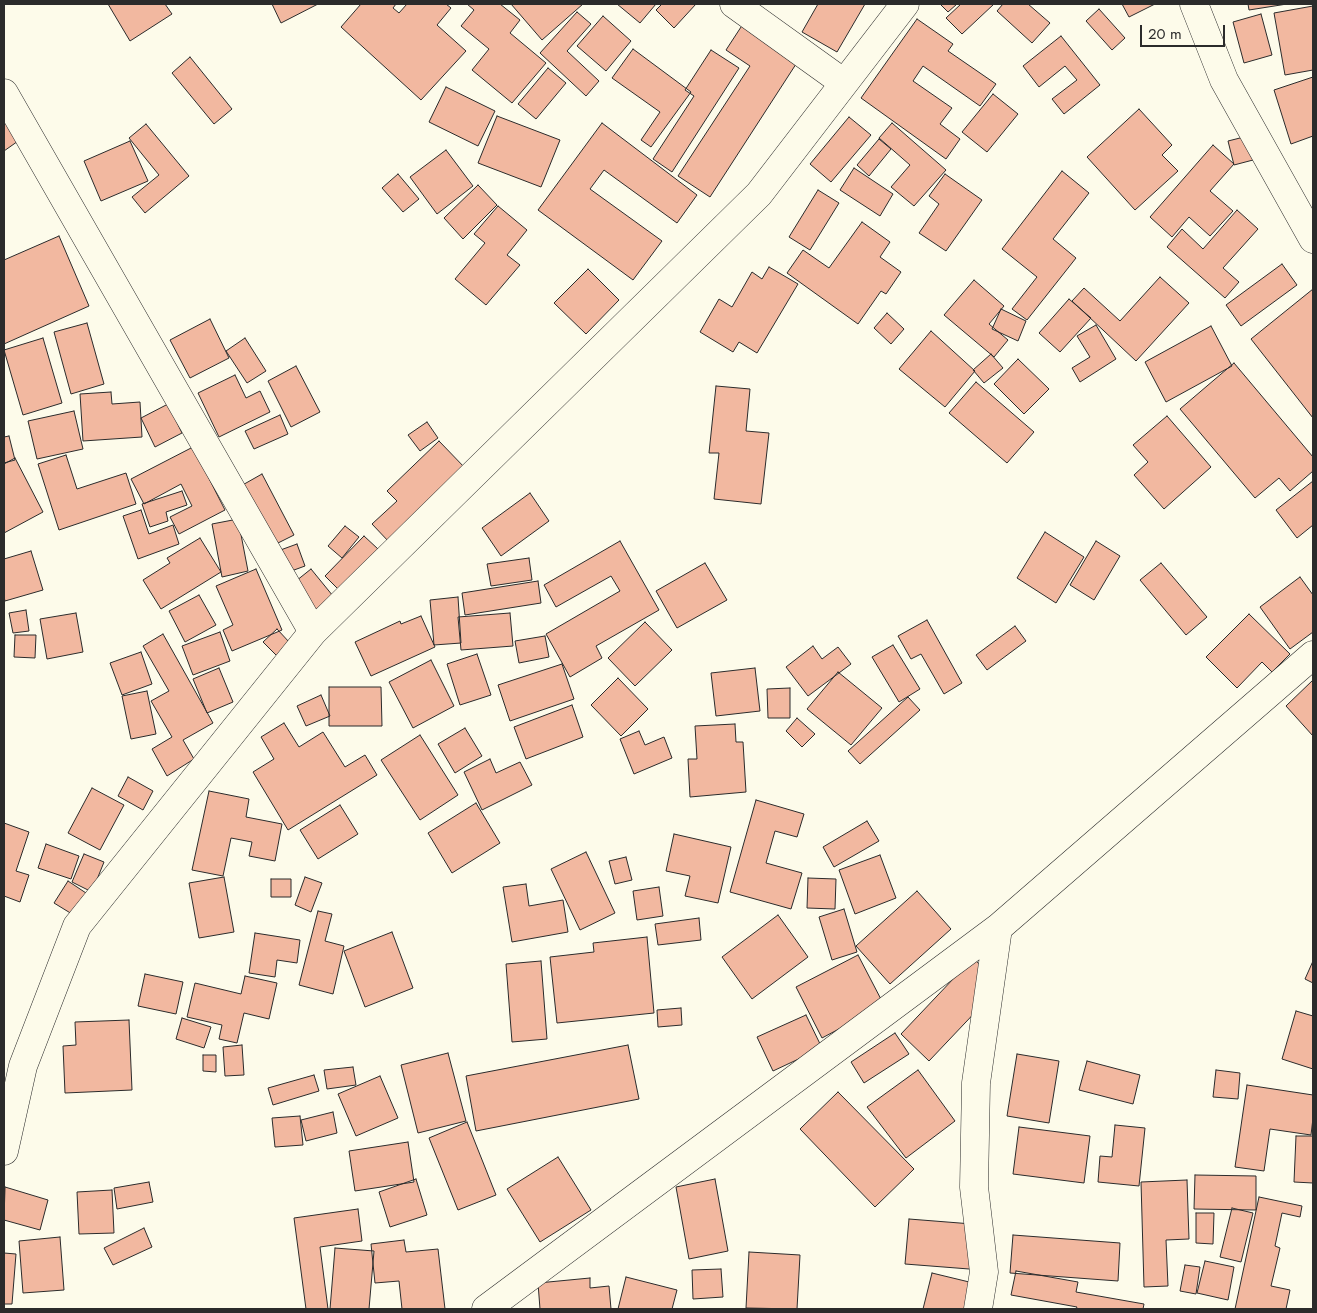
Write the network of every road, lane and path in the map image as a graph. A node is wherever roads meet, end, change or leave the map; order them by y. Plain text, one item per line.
1 (734, 4) edge
2 (905, 4) edge
3 (1194, 4) edge
4 (844, 83) junction
5 (4, 93) edge
6 (1313, 239) edge
7 (313, 632) junction
8 (1313, 655) edge
9 (998, 928) junction
10 (23, 1066) junction
11 (4, 1085) edge
12 (4, 1151) edge
13 (486, 1309) edge
14 (978, 1309) edge

1 - 4 street
2 - 4 street
3 - 6 street
4 - 7 street
5 - 7 street
7 - 10 street
8 - 9 street
9 - 13 street
9 - 14 street
10 - 11 street
10 - 12 street

